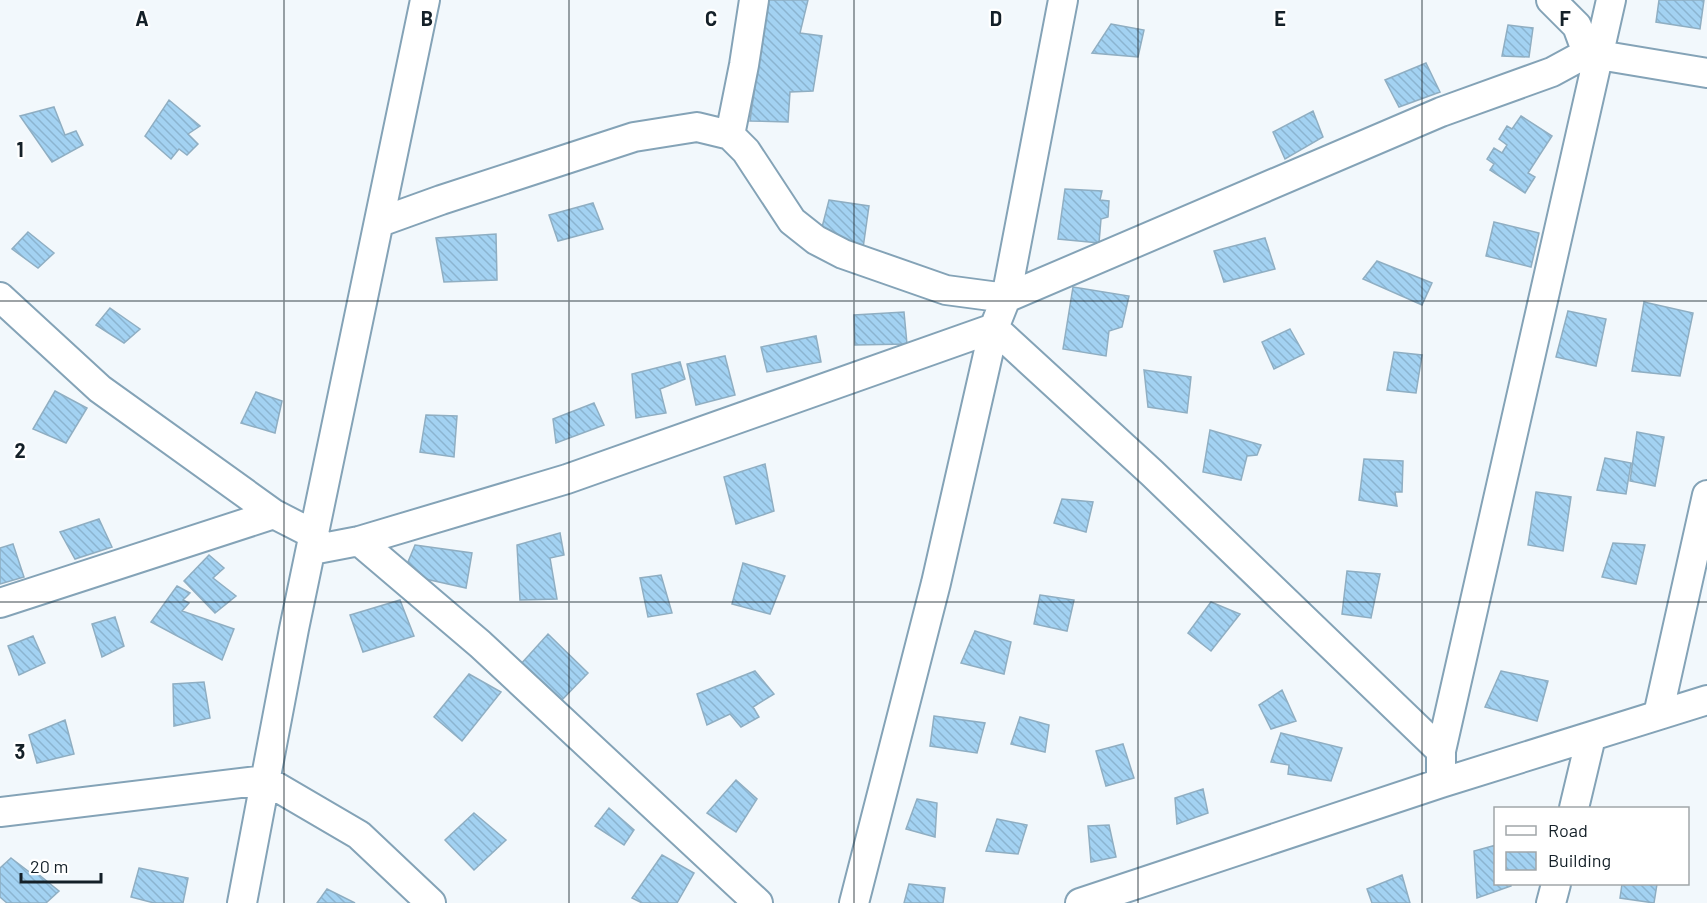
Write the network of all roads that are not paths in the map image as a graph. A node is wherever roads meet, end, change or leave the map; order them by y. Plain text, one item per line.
1 (425, 0) edge
2 (754, 0) edge
3 (1063, 0) edge
4 (1551, 0) edge
5 (1611, 0) edge
6 (1593, 54) junction
7 (1707, 73) edge
8 (730, 135) junction
9 (380, 222) junction
10 (0, 297) edge
11 (1006, 298) junction
12 (994, 328) junction
13 (1707, 495) edge
14 (274, 514) junction
15 (359, 541) junction
16 (313, 542) junction
17 (0, 603) edge
18 (1707, 700) edge
19 (1658, 715) junction
20 (1591, 737) junction
21 (1441, 751) junction
22 (265, 780) junction
23 (1441, 783) junction
24 (1574, 807) edge
25 (0, 812) edge
26 (1556, 885) edge
27 (242, 903) edge
28 (431, 903) edge
29 (758, 903) edge
30 (854, 903) edge
31 (1080, 903) edge
32 (1551, 903) edge

1 - 9 street
2 - 8 street
3 - 11 street
4 - 6 street
5 - 6 street
6 - 7 street
6 - 11 street
6 - 21 street
8 - 9 street
8 - 11 street
9 - 16 street
10 - 14 street
11 - 12 street
12 - 15 street
12 - 21 street
12 - 30 street
13 - 19 street
14 - 16 street
14 - 17 street
15 - 16 street
15 - 29 street
16 - 22 street
18 - 19 street
19 - 20 street
20 - 23 street
20 - 24 street
21 - 23 street
22 - 25 street
22 - 27 street
22 - 28 street
23 - 31 street
26 - 32 street

